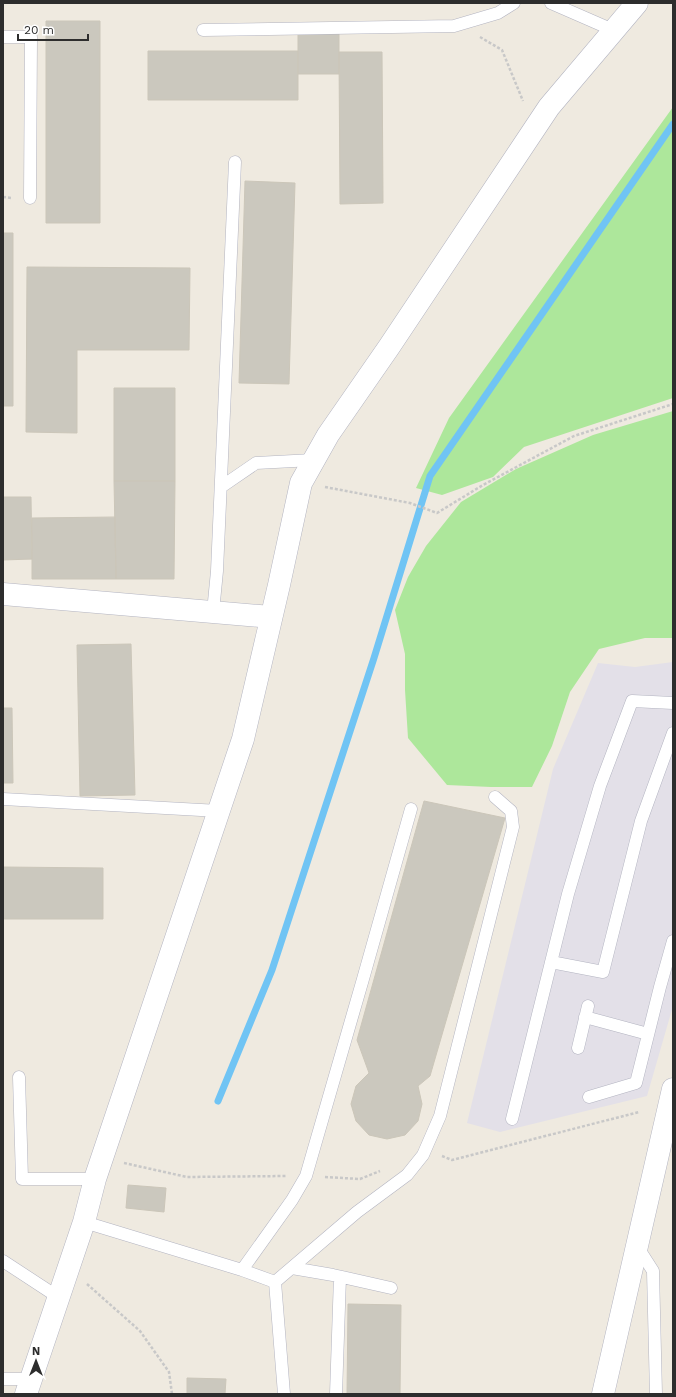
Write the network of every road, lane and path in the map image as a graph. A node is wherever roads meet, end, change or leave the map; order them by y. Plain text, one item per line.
1 (514, 3) edge
2 (551, 3) edge
3 (637, 3) edge
4 (462, 24) junction
5 (203, 30) dead end
6 (613, 30) junction
7 (3, 37) edge
8 (523, 102) dead end
9 (235, 162) dead end
10 (30, 198) dead end
11 (673, 404) edge
12 (313, 460) junction
13 (318, 486) dead end
14 (220, 487) junction
15 (3, 594) edge
16 (213, 612) junction
17 (271, 618) junction
18 (673, 703) edge
19 (673, 734) edge
20 (495, 797) dead end
21 (3, 799) edge
22 (411, 809) dead end
23 (219, 811) junction
24 (673, 942) edge
25 (551, 962) junction
26 (648, 1034) junction
27 (578, 1048) dead end
28 (20, 1077) dead end
29 (673, 1090) edge
30 (589, 1097) dead end
31 (639, 1112) dead end
32 (512, 1119) dead end
33 (436, 1154) dead end
34 (124, 1162) dead end
35 (370, 1175) dead end
36 (306, 1176) junction
37 (95, 1179) junction
38 (84, 1222) junction
39 (637, 1245) junction
40 (3, 1261) edge
41 (68, 1267) junction
42 (292, 1268) junction
43 (242, 1270) junction
44 (340, 1277) junction
45 (275, 1282) junction
46 (391, 1288) dead end
47 (58, 1297) junction
48 (3, 1379) edge
49 (28, 1386) edge
50 (172, 1394) edge
51 (284, 1394) edge
52 (336, 1394) edge
53 (603, 1394) edge
54 (656, 1394) edge

1 - 4 lane
2 - 6 lane
3 - 6 street
4 - 5 lane
4 - 8 path
6 - 12 street
7 - 10 lane
9 - 14 lane
11 - 13 path
12 - 14 lane
12 - 17 street
14 - 16 lane
15 - 16 street
16 - 17 street
17 - 23 street
18 - 25 lane
19 - 25 lane
20 - 42 lane
21 - 23 lane
22 - 36 lane
23 - 37 street
24 - 26 lane
25 - 32 lane
26 - 27 lane
26 - 30 lane
28 - 37 lane
29 - 39 street
31 - 33 path
34 - 36 path
35 - 36 path
36 - 43 lane
37 - 38 street
38 - 41 street
38 - 43 lane
39 - 53 street
39 - 54 lane
40 - 47 lane
41 - 47 street
41 - 50 path
42 - 44 lane
42 - 45 lane
43 - 45 lane
44 - 46 lane
44 - 52 lane
45 - 51 lane
47 - 49 street
48 - 49 lane

